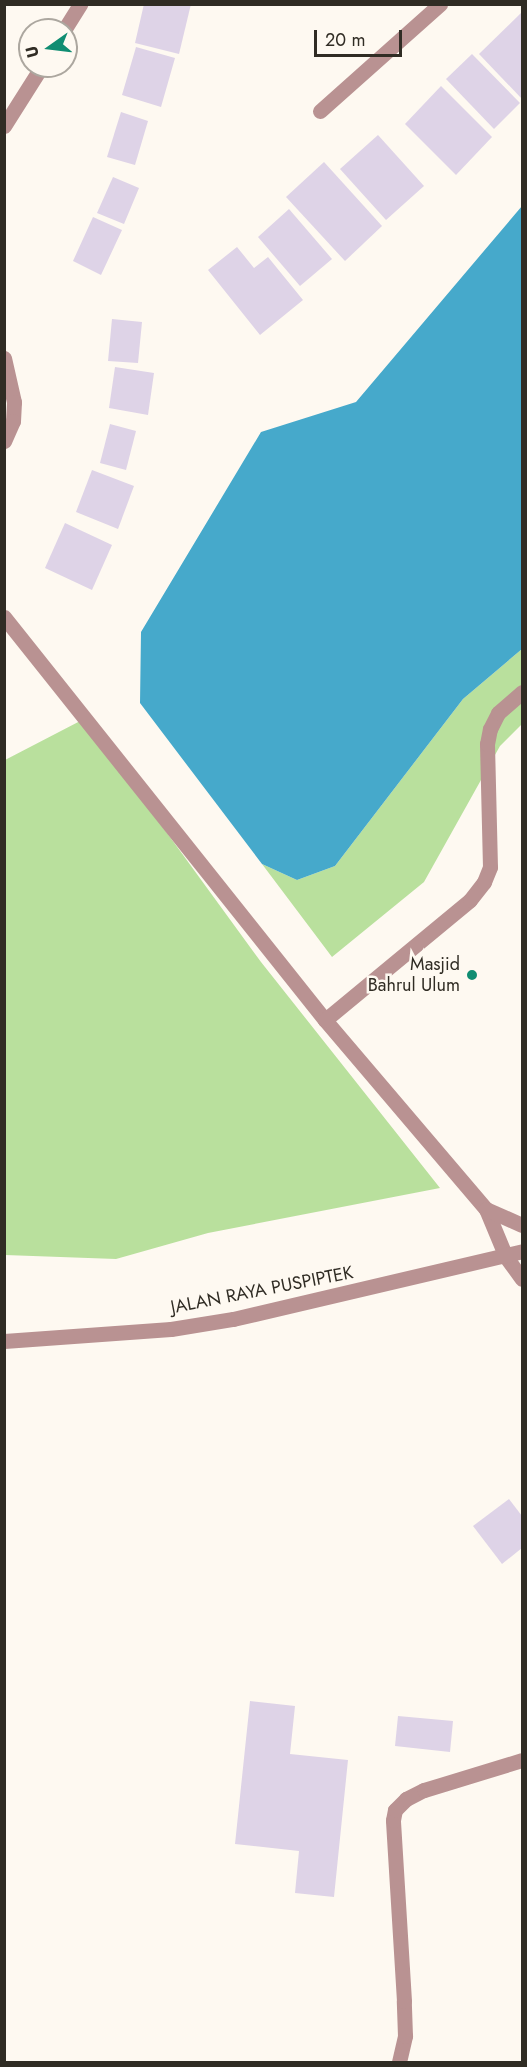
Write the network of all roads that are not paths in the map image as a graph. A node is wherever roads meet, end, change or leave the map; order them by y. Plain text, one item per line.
1 (80, 4) edge
2 (440, 4) edge
3 (71, 18) edge
4 (34, 78) edge
5 (320, 111) dead end
6 (4, 126) edge
7 (4, 358) edge
8 (4, 441) edge
9 (4, 617) edge
10 (522, 692) edge
11 (325, 1020) junction
12 (486, 1209) junction
13 (522, 1225) edge
14 (522, 1251) edge
15 (506, 1257) junction
16 (522, 1279) edge
17 (4, 1341) edge
18 (522, 1760) edge
19 (399, 2062) edge

1 - 3 street
2 - 5 street
4 - 6 street
7 - 8 street
9 - 11 street
10 - 11 street
11 - 12 street
12 - 13 street
12 - 15 street
14 - 15 street, JALAN RAYA PUSPIPTEK
15 - 16 street
15 - 17 street, JALAN RAYA PUSPIPTEK
18 - 19 street

